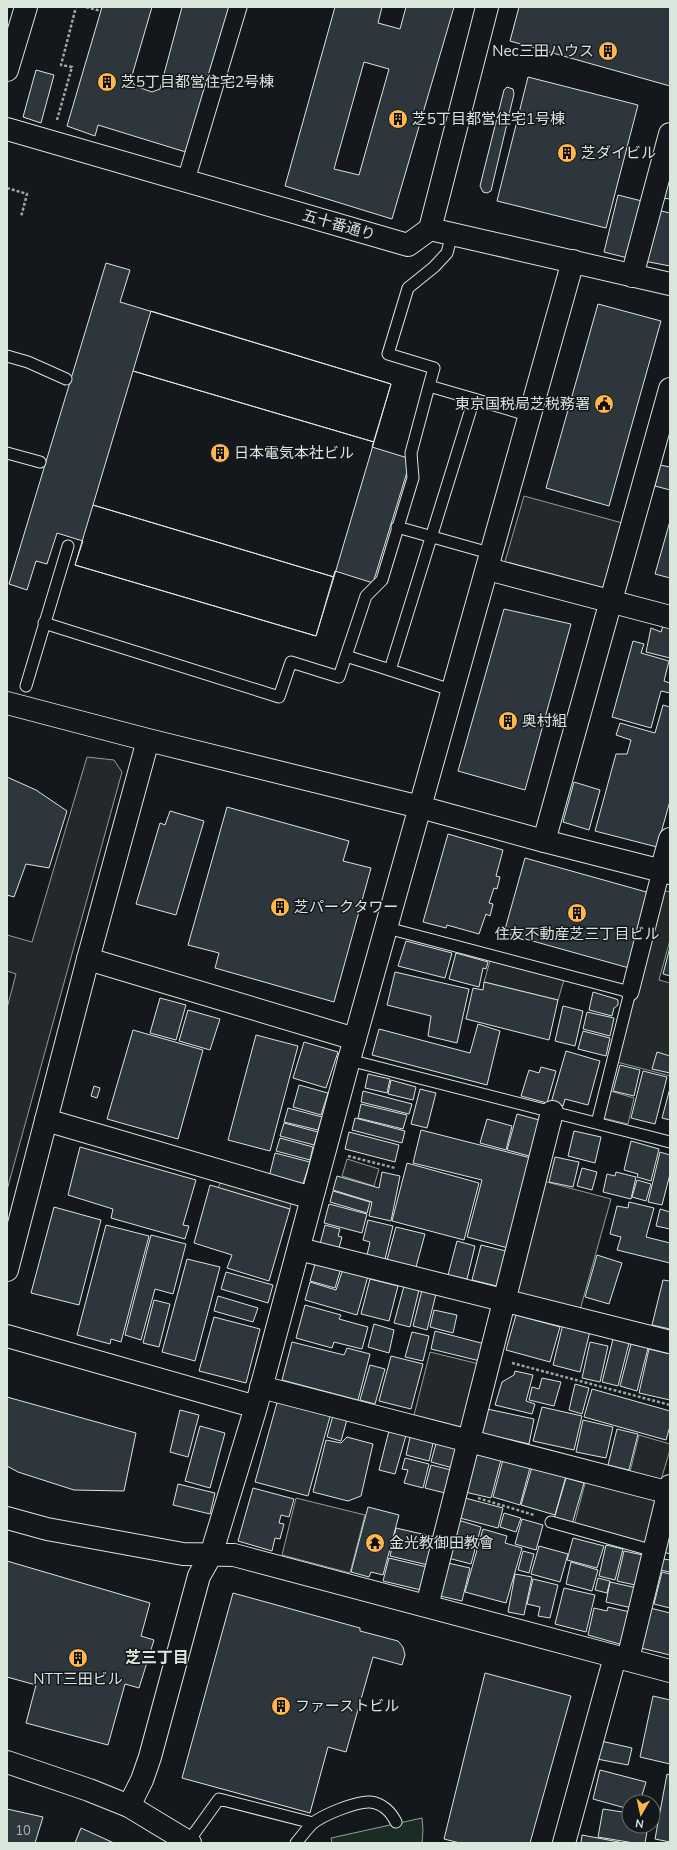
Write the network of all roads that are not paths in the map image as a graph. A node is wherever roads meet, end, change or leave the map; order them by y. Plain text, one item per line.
1 (26, 7) edge
2 (238, 7) edge
3 (487, 7) edge
4 (7, 70) edge
5 (7, 129) edge
6 (670, 134) edge
7 (186, 180) junction
8 (430, 229) junction
9 (452, 234) junction
10 (574, 262) junction
11 (632, 276) junction
12 (670, 284) edge
13 (7, 356) edge
14 (66, 379) dead end
15 (429, 386) junction
16 (670, 389) edge
17 (474, 399) junction
18 (531, 416) junction
19 (7, 453) edge
20 (40, 462) dead end
21 (398, 527) junction
22 (432, 537) junction
23 (68, 546) dead end
24 (490, 562) junction
25 (610, 601) junction
26 (670, 617) edge
27 (44, 623) junction
28 (346, 656) junction
29 (390, 670) junction
30 (26, 686) dead end
31 (454, 691) junction
32 (7, 703) edge
33 (148, 740) junction
34 (420, 807) junction
35 (670, 839) edge
36 (544, 841) junction
37 (666, 872) edge
38 (387, 928) junction
39 (88, 960) junction
40 (630, 992) junction
41 (355, 1038) junction
42 (349, 1060) junction
43 (552, 1112) junction
44 (46, 1120) junction
45 (597, 1123) junction
46 (670, 1142) edge
47 (312, 1198) junction
48 (299, 1249) junction
49 (7, 1270) edge
50 (504, 1301) junction
51 (7, 1336) edge
52 (670, 1342) edge
53 (258, 1397) junction
54 (469, 1441) junction
55 (669, 1490) edge
56 (7, 1518) edge
57 (551, 1522) road end
58 (654, 1551) junction
59 (212, 1555) junction
60 (427, 1606) junction
61 (621, 1658) junction
62 (670, 1670) edge
63 (7, 1762) edge
64 (129, 1806) junction
65 (396, 1822) dead end
66 (313, 1823) junction
67 (189, 1842) edge
68 (296, 1843) edge
69 (564, 1843) edge

1 - 4 street
2 - 7 street
3 - 8 street
5 - 7 street, 五十番通り
6 - 11 street
7 - 8 street, 五十番通り
8 - 9 street
9 - 10 street
9 - 15 lane
10 - 11 street
10 - 18 street
11 - 12 street
13 - 14 lane
15 - 17 lane
15 - 21 lane
16 - 25 street
17 - 18 lane
17 - 22 lane
18 - 24 street
19 - 20 lane
21 - 22 lane
21 - 28 lane
22 - 24 lane
22 - 29 lane
23 - 27 lane
24 - 25 street
24 - 31 street
25 - 26 street
25 - 36 street
27 - 28 lane
27 - 30 lane
28 - 29 lane
29 - 31 lane
31 - 34 street
32 - 33 street
33 - 34 street
33 - 39 street
34 - 36 street
34 - 38 street
35 - 37 street
36 - 37 street
37 - 40 street
38 - 40 lane
38 - 41 street
39 - 41 street
39 - 44 street
40 - 45 lane
41 - 42 street
42 - 43 lane
42 - 47 street
43 - 45 lane
43 - 50 street
44 - 47 street
44 - 49 street
45 - 46 lane
47 - 48 street
48 - 50 street
48 - 53 street
50 - 52 street
50 - 54 street
51 - 53 street
53 - 54 street
53 - 59 street
54 - 55 street
54 - 60 street
55 - 58 street
56 - 59 street
57 - 58 lane
58 - 61 street
59 - 60 street
59 - 64 street
60 - 61 street
61 - 62 street
61 - 69 street
63 - 64 street
64 - 67 street
65 - 66 lane
66 - 67 lane
66 - 68 lane

